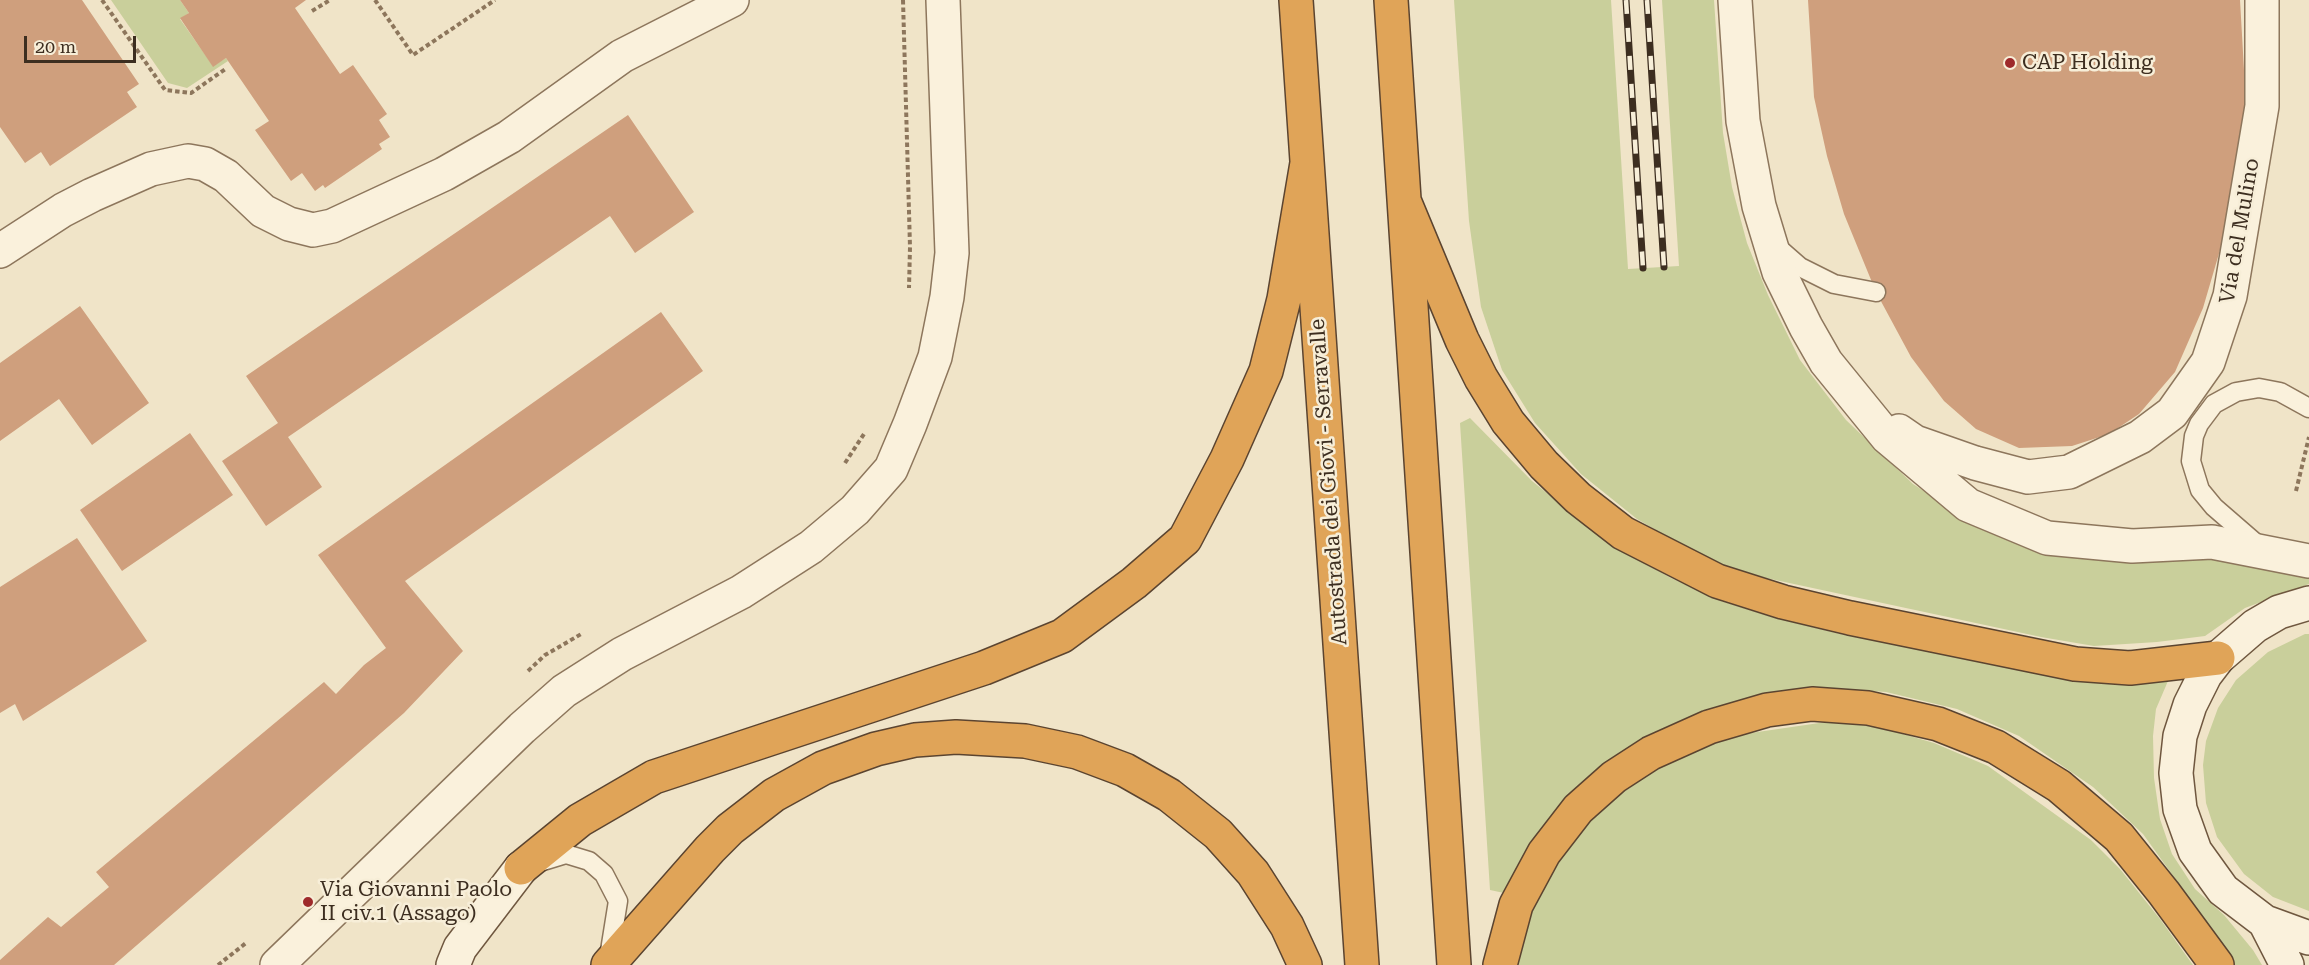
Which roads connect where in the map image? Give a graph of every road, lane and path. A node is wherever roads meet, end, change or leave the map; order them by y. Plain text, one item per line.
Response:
1 (102, 0) edge
2 (330, 0) edge
3 (375, 0) edge
4 (495, 0) edge
5 (732, 0) edge
6 (903, 0) edge
7 (943, 0) edge
8 (1296, 0) edge
9 (1391, 0) edge
10 (1735, 0) edge
11 (2262, 0) edge
12 (312, 11) dead end
13 (227, 69) dead end
14 (1307, 163) junction
15 (1405, 203) junction
16 (1767, 238) junction
17 (0, 251) edge
18 (1876, 292) dead end
19 (909, 296) dead end
20 (1856, 401) junction
21 (2309, 408) edge
22 (868, 426) dead end
23 (2309, 437) edge
24 (843, 465) dead end
25 (2296, 491) dead end
26 (2267, 553) junction
27 (2309, 561) edge
28 (2309, 603) edge
29 (592, 627) dead end
30 (2218, 658) junction
31 (520, 678) dead end
32 (521, 868) junction
33 (2265, 922) junction
34 (2309, 938) edge
35 (248, 941) dead end
36 (218, 965) edge
37 (277, 965) edge
38 (453, 965) edge
39 (608, 965) edge
40 (1305, 965) edge
41 (1362, 965) edge
42 (1454, 965) edge
43 (1500, 965) edge
44 (2217, 965) edge
45 (2287, 965) edge

1 - 13 path
2 - 12 path
3 - 4 path
5 - 17 street
6 - 19 path
7 - 37 street
8 - 14 highway, Autostrada dei Giovi - Serravalle
9 - 15 highway
10 - 16 street
11 - 20 street, Via del Mulino
14 - 32 highway
14 - 41 highway, Autostrada dei Giovi - Serravalle
15 - 30 highway
15 - 42 highway
16 - 18 lane
16 - 20 street
20 - 26 street
21 - 26 lane
22 - 24 path
23 - 25 path
26 - 27 street
28 - 30 street
29 - 31 path
30 - 33 street
32 - 38 street
32 - 39 lane
33 - 34 street
33 - 45 street
35 - 36 path
39 - 40 highway
43 - 44 highway

